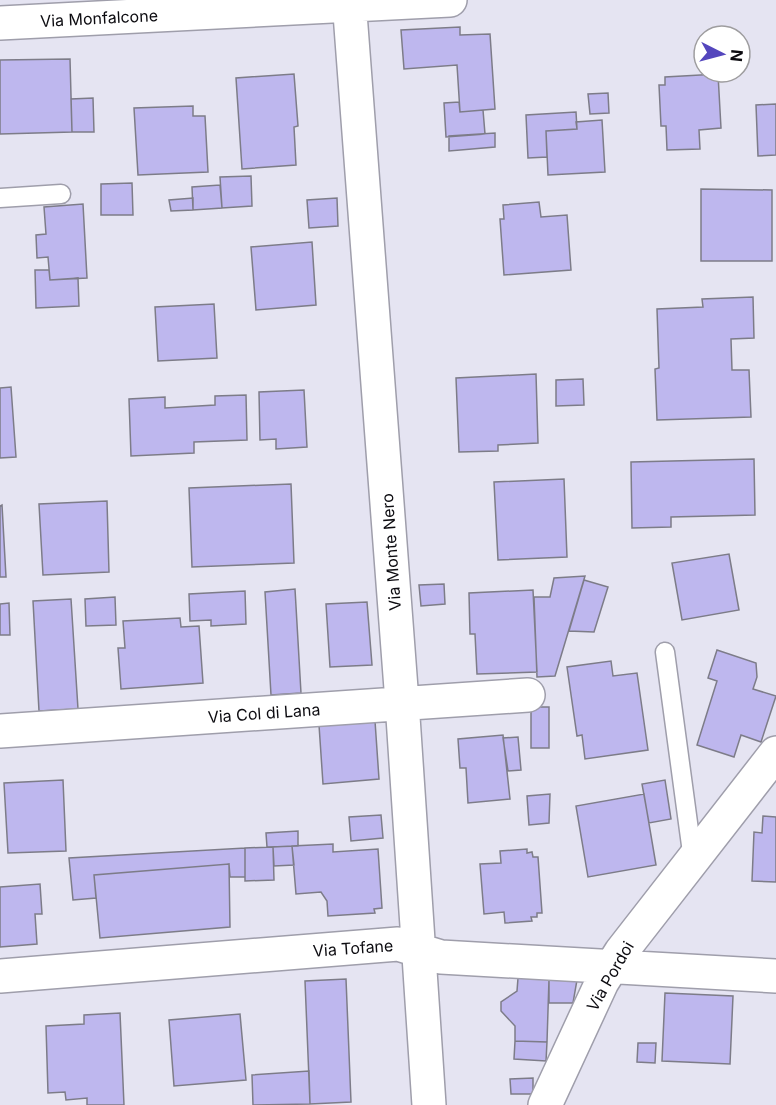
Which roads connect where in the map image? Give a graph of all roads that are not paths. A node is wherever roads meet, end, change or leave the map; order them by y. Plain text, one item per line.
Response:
1 (450, 0) edge
2 (349, 3) edge
3 (0, 23) edge
4 (61, 194) dead end
5 (0, 198) edge
6 (665, 652) dead end
7 (528, 695) dead end
8 (402, 702) junction
9 (0, 731) edge
10 (776, 753) edge
11 (693, 860) junction
12 (418, 951) junction
13 (611, 967) junction
14 (0, 976) edge
15 (776, 976) edge
16 (429, 1105) edge
17 (545, 1105) edge

1 - 2 street, Via Monfalcone
2 - 3 street, Via Monfalcone
2 - 8 street, Via Monte Nero
4 - 5 lane
6 - 11 lane
7 - 8 street, Via Col di Lana
8 - 9 street, Via Col di Lana
8 - 12 street, Via Monte Nero
10 - 11 street, Via Pordoi
11 - 13 street, Via Pordoi
12 - 13 street, Via Tofane
12 - 14 street, Via Tofane
12 - 16 street, Via Monte Nero
13 - 15 street, Via Tofane
13 - 17 street, Via Pordoi

